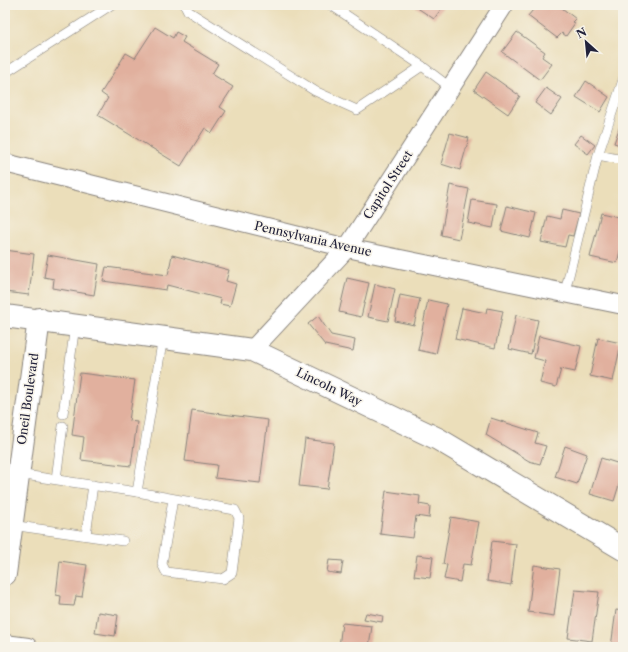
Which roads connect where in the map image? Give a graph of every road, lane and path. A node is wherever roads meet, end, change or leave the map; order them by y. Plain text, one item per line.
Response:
1 (111, 5) edge
2 (185, 5) edge
3 (331, 5) edge
4 (504, 5) edge
5 (422, 66) junction
6 (8, 71) dead end
7 (623, 80) edge
8 (451, 88) junction
9 (598, 155) junction
10 (623, 160) edge
11 (5, 164) edge
12 (347, 248) junction
13 (565, 292) junction
14 (623, 305) edge
15 (5, 316) edge
16 (39, 319) junction
17 (75, 324) junction
18 (163, 337) junction
19 (252, 350) junction
20 (63, 414) dead end
21 (63, 426) dead end
22 (56, 479) junction
23 (13, 484) edge
24 (93, 485) junction
25 (137, 492) junction
26 (173, 499) junction
27 (11, 525) junction
28 (86, 536) junction
29 (123, 541) dead end
30 (623, 549) edge
31 (5, 574) edge
32 (5, 644) edge
33 (28, 647) edge

1 - 6 lane
2 - 5 lane
3 - 5 lane
4 - 8 street, Capitol Street
5 - 8 lane
7 - 9 lane
8 - 12 street, Capitol Street
9 - 10 lane
9 - 13 lane
11 - 12 street, Pennsylvania Avenue
12 - 13 street, Pennsylvania Avenue
12 - 19 street, Capitol Street
13 - 14 street, Pennsylvania Avenue
15 - 16 main road, Lincoln Way
16 - 17 main road, Lincoln Way
16 - 23 main road, Oneil Boulevard
17 - 18 main road, Lincoln Way
17 - 20 lane
18 - 19 main road, Lincoln Way
18 - 25 lane
19 - 30 main road, Lincoln Way
21 - 22 lane
22 - 23 lane
22 - 24 lane
23 - 27 main road, Oneil Boulevard
24 - 25 lane
24 - 28 lane
25 - 26 lane
26 - 26 lane
27 - 28 lane
27 - 31 main road, Oneil Boulevard
28 - 29 lane
32 - 33 street

